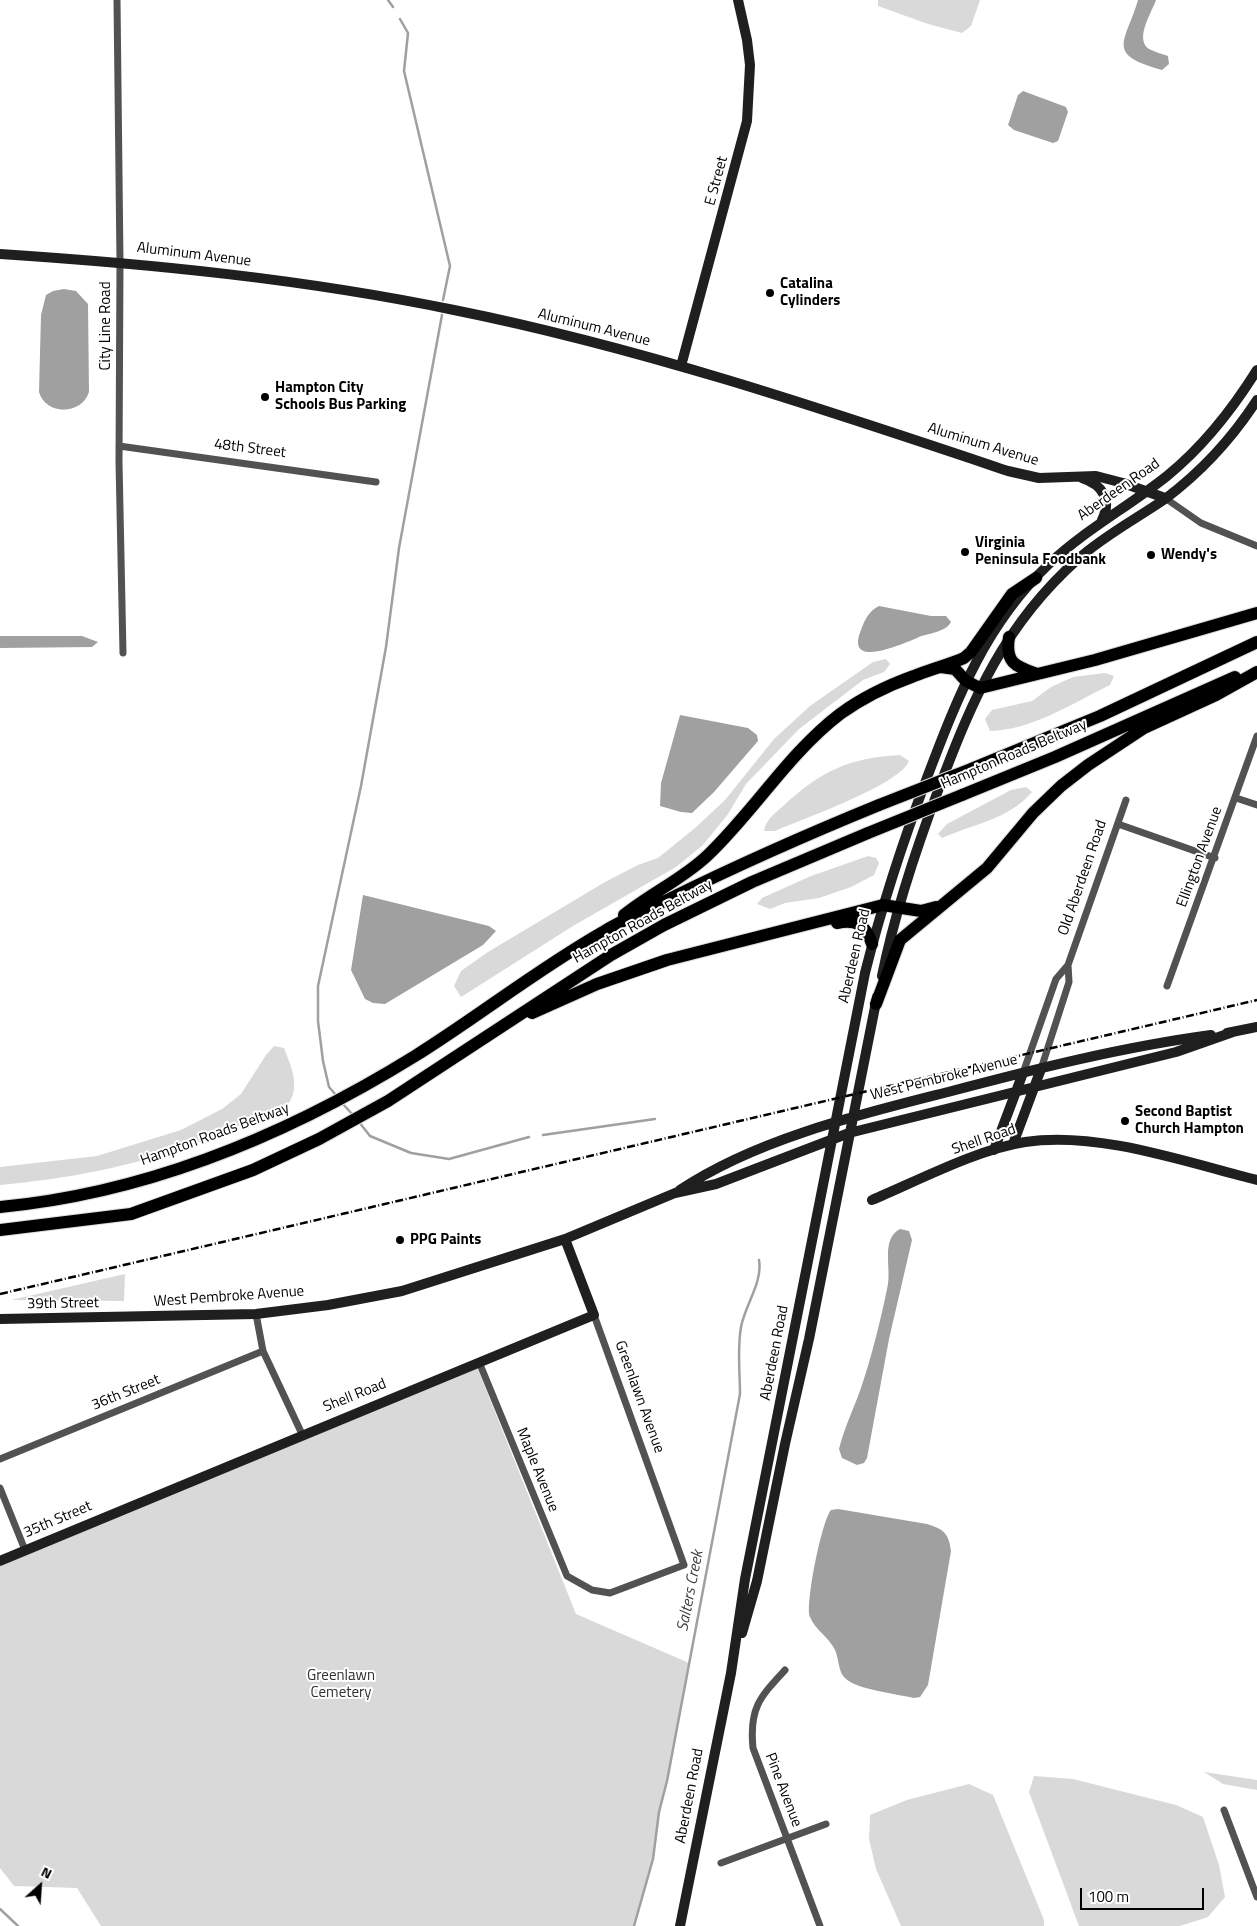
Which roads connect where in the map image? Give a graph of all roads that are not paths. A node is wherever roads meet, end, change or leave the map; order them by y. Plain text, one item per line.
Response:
1 (117, 0) edge
2 (738, 0) edge
3 (0, 254) edge
4 (120, 262) junction
5 (681, 366) junction
6 (1257, 370) edge
7 (1257, 400) edge
8 (119, 446) junction
9 (1077, 476) junction
10 (376, 482) dead end
11 (1146, 491) junction
12 (1165, 498) junction
13 (1102, 521) junction
14 (1257, 546) edge
15 (1036, 578) junction
16 (1257, 613) edge
17 (1009, 637) junction
18 (1257, 642) edge
19 (123, 652) dead end
20 (939, 667) junction
21 (1257, 667) edge
22 (1257, 672) edge
23 (1037, 674) junction
24 (966, 681) junction
25 (980, 688) junction
26 (1257, 736) edge
27 (1236, 798) junction
28 (1126, 800) dead end
29 (1257, 804) edge
30 (1118, 824) junction
31 (1215, 858) junction
32 (942, 904) junction
33 (883, 905) junction
34 (898, 907) junction
35 (604, 931) junction
36 (754, 939) junction
37 (872, 944) junction
38 (1068, 965) junction
39 (1167, 986) dead end
40 (876, 1004) junction
41 (502, 1026) junction
42 (1257, 1027) edge
43 (1233, 1032) junction
44 (1041, 1069) junction
45 (1024, 1073) junction
46 (1034, 1088) junction
47 (1016, 1092) junction
48 (852, 1118) junction
49 (835, 1123) junction
50 (849, 1133) junction
51 (832, 1138) junction
52 (1013, 1144) junction
53 (994, 1150) junction
54 (1257, 1180) edge
55 (675, 1193) junction
56 (872, 1200) dead end
57 (0, 1205) edge
58 (2, 1230) edge
59 (564, 1239) junction
60 (256, 1314) junction
61 (594, 1315) junction
62 (127, 1318) joint
63 (0, 1320) edge
64 (263, 1351) junction
65 (479, 1362) junction
66 (302, 1434) junction
67 (0, 1459) edge
68 (0, 1488) edge
69 (128, 1508) joint
70 (25, 1550) junction
71 (0, 1561) edge
72 (576, 1583) joint
73 (785, 1670) dead end
74 (731, 1673) junction
75 (1224, 1810) dead end
76 (826, 1824) dead end
77 (788, 1839) junction
78 (721, 1863) dead end
79 (1257, 1897) edge
80 (680, 1926) edge
81 (820, 1926) edge

1 - 4 street, City Line Road
2 - 5 main road, E Street
3 - 4 main road, Aluminum Avenue
4 - 5 main road, Aluminum Avenue
4 - 8 street, City Line Road
5 - 9 main road, Aluminum Avenue
6 - 11 main road, Aberdeen Road
7 - 12 main road, Aberdeen Road
8 - 10 street, 48th Street
8 - 19 street, City Line Road
9 - 11 main road, Aluminum Avenue
9 - 13 main road
11 - 12 main road, Aluminum Avenue
11 - 13 main road, Aberdeen Road
12 - 14 street
12 - 17 main road, Aberdeen Road
13 - 15 main road, Aberdeen Road
15 - 20 highway
15 - 24 main road, Aberdeen Road
16 - 23 highway
17 - 23 highway
17 - 25 main road, Aberdeen Road
18 - 35 highway, Hampton Roads Beltway, bridge
20 - 24 highway
20 - 35 highway
21 - 41 highway, Hampton Roads Beltway, bridge
22 - 32 highway
23 - 25 highway
24 - 25 highway
24 - 33 main road, Aberdeen Road
25 - 34 main road, Aberdeen Road
26 - 27 street, Ellington Avenue
27 - 29 street
27 - 31 street, Ellington Avenue
28 - 30 street, Old Aberdeen Road
30 - 31 street
30 - 38 street, Old Aberdeen Road
31 - 39 street, Ellington Avenue
32 - 34 highway
32 - 40 highway
33 - 34 highway
33 - 36 highway
33 - 37 main road, Aberdeen Road
34 - 40 main road, Aberdeen Road
35 - 57 highway, Hampton Roads Beltway
36 - 37 highway
36 - 41 highway
37 - 49 main road, Aberdeen Road
38 - 44 street, Old Aberdeen Road
38 - 45 street, Old Aberdeen Road
40 - 48 main road, Aberdeen Road
41 - 58 highway, Hampton Roads Beltway
42 - 43 main road, West Pembroke Avenue
43 - 44 main road, West Pembroke Avenue
43 - 46 main road, West Pembroke Avenue
44 - 45 main road, West Pembroke Avenue
44 - 46 main road, Old Aberdeen Road
45 - 47 main road, Old Aberdeen Road
45 - 48 main road, West Pembroke Avenue
46 - 47 main road, West Pembroke Avenue
46 - 52 main road, Old Aberdeen Road
47 - 50 main road, West Pembroke Avenue
47 - 53 main road, Old Aberdeen Road
48 - 49 main road, West Pembroke Avenue
48 - 50 main road, Aberdeen Road
49 - 51 main road, Aberdeen Road
49 - 55 main road, West Pembroke Avenue
50 - 51 main road, West Pembroke Avenue
50 - 74 main road, Aberdeen Road
51 - 55 main road, West Pembroke Avenue
51 - 74 main road, Aberdeen Road
52 - 53 main road, Shell Road
52 - 54 main road, Shell Road
53 - 56 main road, Shell Road
55 - 59 main road, West Pembroke Avenue
59 - 60 main road, West Pembroke Avenue
59 - 61 main road, Greenlawn Avenue
60 - 62 main road, West Pembroke Avenue
60 - 64 street
61 - 65 main road, Shell Road
61 - 72 street, Greenlawn Avenue
62 - 63 main road, 39th Street
64 - 66 street
64 - 67 street, 36th Street
65 - 66 main road, Shell Road
65 - 72 street, Maple Avenue
66 - 69 main road, Shell Road
68 - 70 street
69 - 70 main road, 35th Street
70 - 71 main road, 35th Street
73 - 77 street, Pine Avenue
74 - 80 main road, Aberdeen Road
75 - 79 street
76 - 77 street
77 - 78 street
77 - 81 street, Pine Avenue

